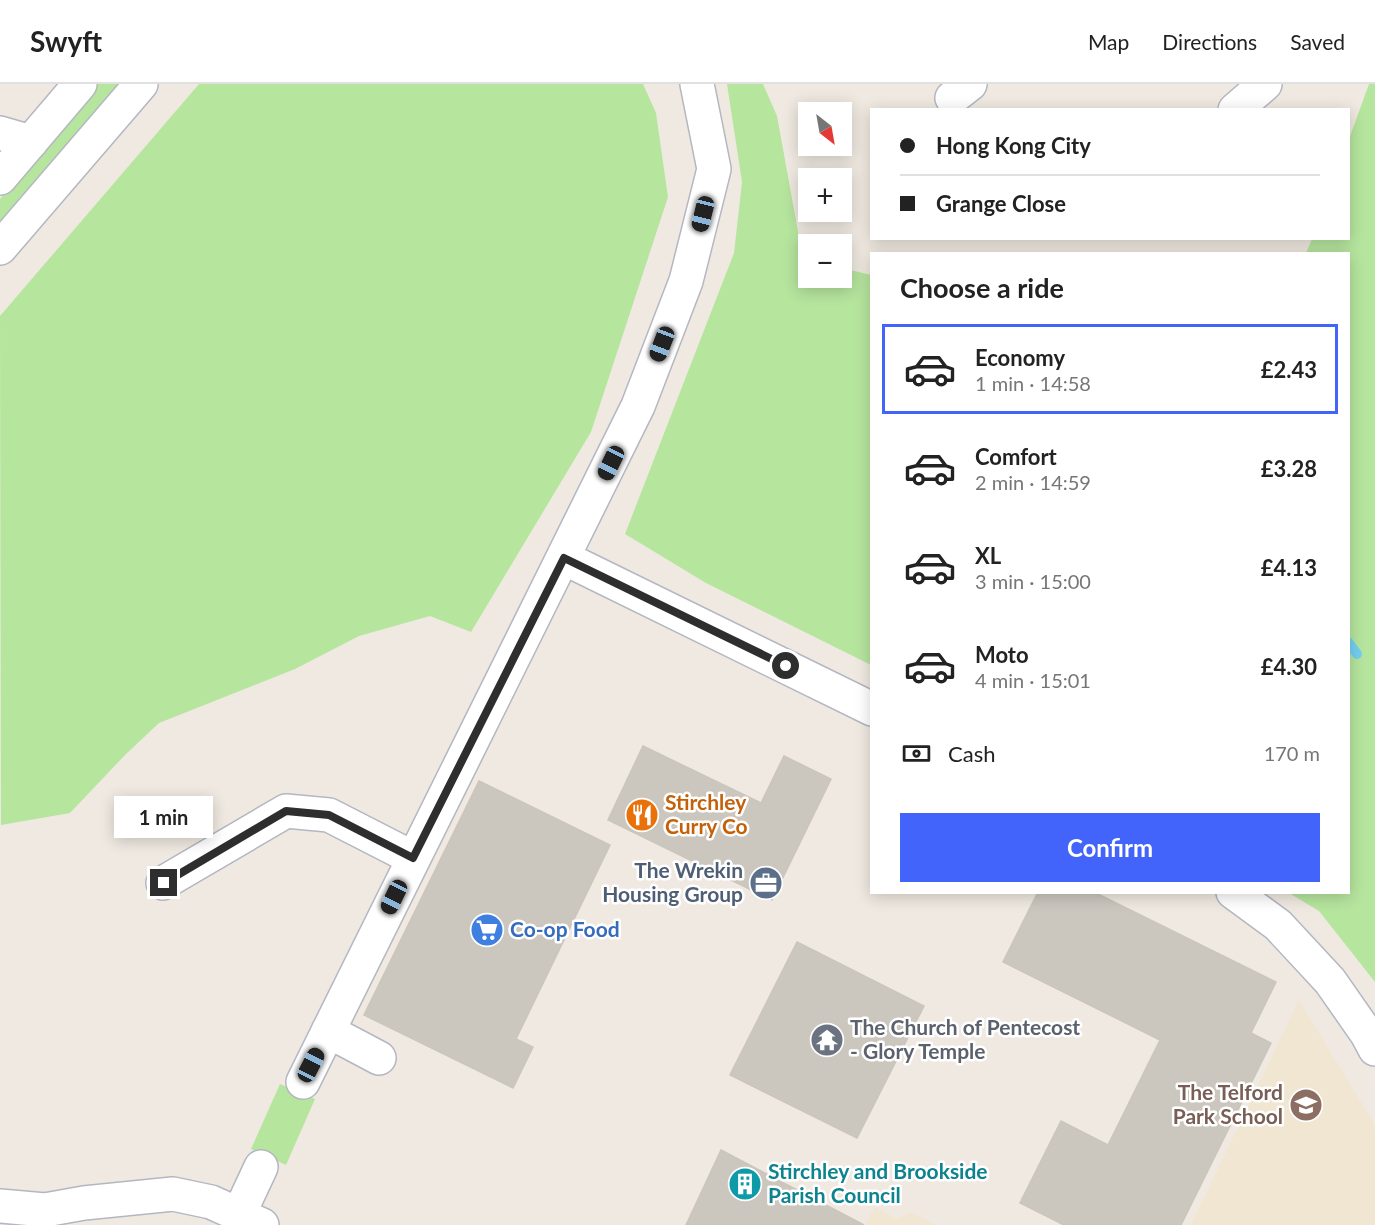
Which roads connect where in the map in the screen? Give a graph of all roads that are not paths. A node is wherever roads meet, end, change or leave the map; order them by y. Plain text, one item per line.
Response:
1 (80, 84) edge
2 (141, 84) edge
3 (697, 84) edge
4 (1265, 84) edge
5 (1237, 108) edge
6 (0, 133) edge
7 (31, 142) junction
8 (0, 178) edge
9 (0, 248) edge
10 (564, 558) junction
11 (870, 708) edge
12 (413, 858) junction
13 (164, 883) dead end
14 (1236, 894) edge
15 (328, 1031) junction
16 (1375, 1049) edge
17 (379, 1058) dead end
18 (303, 1082) dead end
19 (261, 1167) dead end
20 (0, 1206) edge
21 (251, 1220) edge

1 - 7 street
2 - 9 street
3 - 10 street
4 - 5 street
6 - 7 street
7 - 8 street
10 - 11 street
10 - 12 street
12 - 13 street
12 - 15 street
14 - 16 street
15 - 17 street
15 - 18 street
19 - 21 street
20 - 21 street

